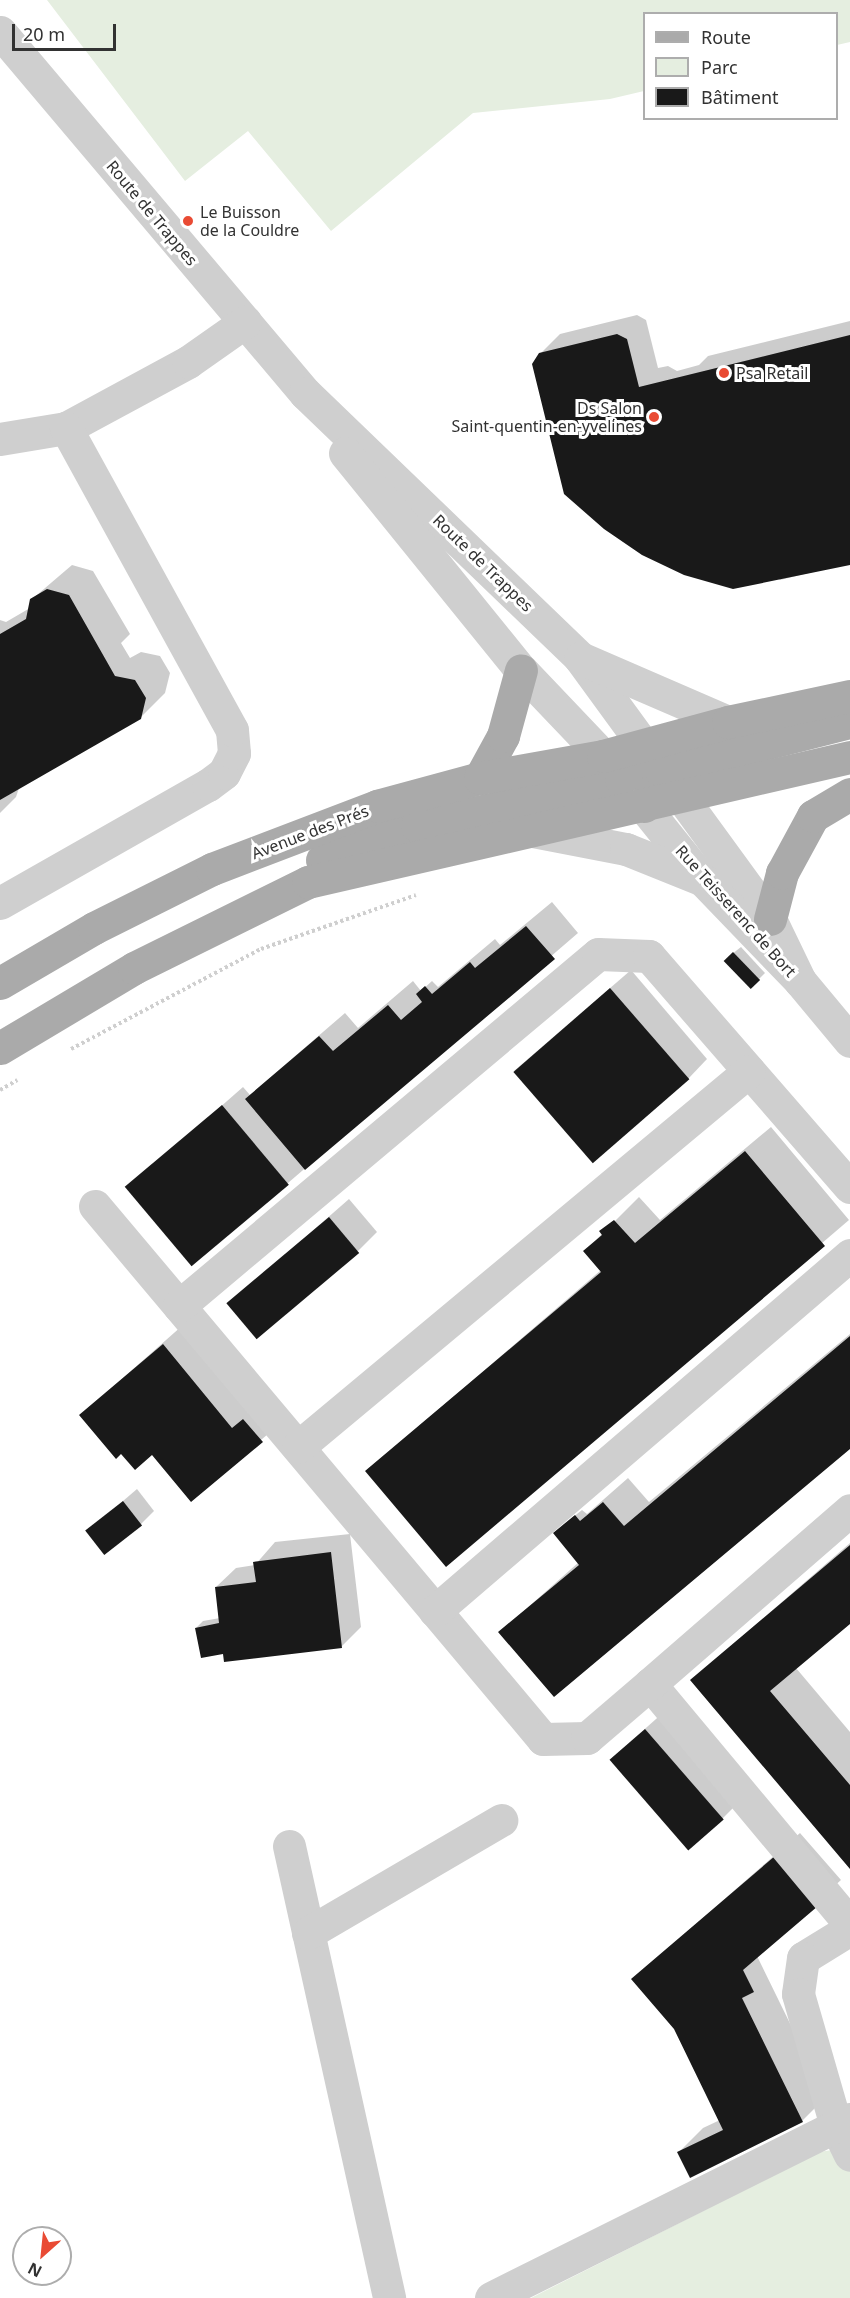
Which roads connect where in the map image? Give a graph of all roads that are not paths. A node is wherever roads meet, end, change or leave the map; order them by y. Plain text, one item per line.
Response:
1 (0, 33) edge
2 (245, 322) junction
3 (306, 393) junction
4 (66, 428) junction
5 (0, 440) edge
6 (580, 658) junction
7 (521, 670) junction
8 (850, 696) edge
9 (728, 722) junction
10 (850, 722) edge
11 (850, 757) edge
12 (652, 759) junction
13 (612, 768) junction
14 (480, 778) junction
15 (850, 794) edge
16 (682, 797) junction
17 (644, 806) junction
18 (533, 831) junction
19 (702, 879) junction
20 (308, 882) junction
21 (0, 903) edge
22 (770, 919) junction
23 (800, 981) junction
24 (0, 983) edge
25 (850, 1041) edge
26 (0, 1048) edge
27 (749, 1071) junction
28 (850, 1187) edge
29 (95, 1206) dead end
30 (850, 1256) edge
31 (179, 1306) junction
32 (298, 1447) junction
33 (850, 1510) edge
34 (435, 1611) junction
35 (650, 1684) junction
36 (501, 1820) dead end
37 (289, 1846) dead end
38 (850, 1924) edge
39 (850, 1929) edge
40 (308, 1933) junction
41 (843, 2122) edge
42 (850, 2155) edge
43 (389, 2298) edge
44 (491, 2298) edge

1 - 2 street, Route de Trappes
2 - 3 street, Route de Trappes
2 - 4 street
3 - 6 street, Route de Trappes
3 - 7 street, Route de Trappes
4 - 5 street
4 - 21 street
6 - 9 street
6 - 12 street, Route de Trappes
7 - 13 street, Route de Trappes
7 - 14 main road
8 - 9 main road
9 - 12 main road
10 - 12 main road
11 - 16 main road
12 - 13 main road, Avenue des Prés
12 - 16 street, Rue Teisserenc de Bort
12 - 17 main road
13 - 14 main road, Avenue des Prés
13 - 17 street, Rue Teisserenc de Bort
13 - 20 main road
14 - 24 main road, Avenue des Prés
15 - 22 main road
16 - 17 main road
16 - 22 street, Rue Teisserenc de Bort
17 - 18 main road
17 - 19 street, Rue Teisserenc de Bort
18 - 19 street
18 - 20 main road
19 - 23 street, Rue Teisserenc de Bort
20 - 26 main road
22 - 23 street, Rue Teisserenc de Bort
23 - 25 street, Rue Teisserenc de Bort
27 - 28 street
27 - 31 street
27 - 32 street
29 - 31 street
30 - 34 street
31 - 32 street
32 - 34 street
33 - 35 street
34 - 35 street
35 - 38 street
36 - 40 street
37 - 40 street
39 - 41 street
40 - 43 street
41 - 42 street
41 - 44 street

